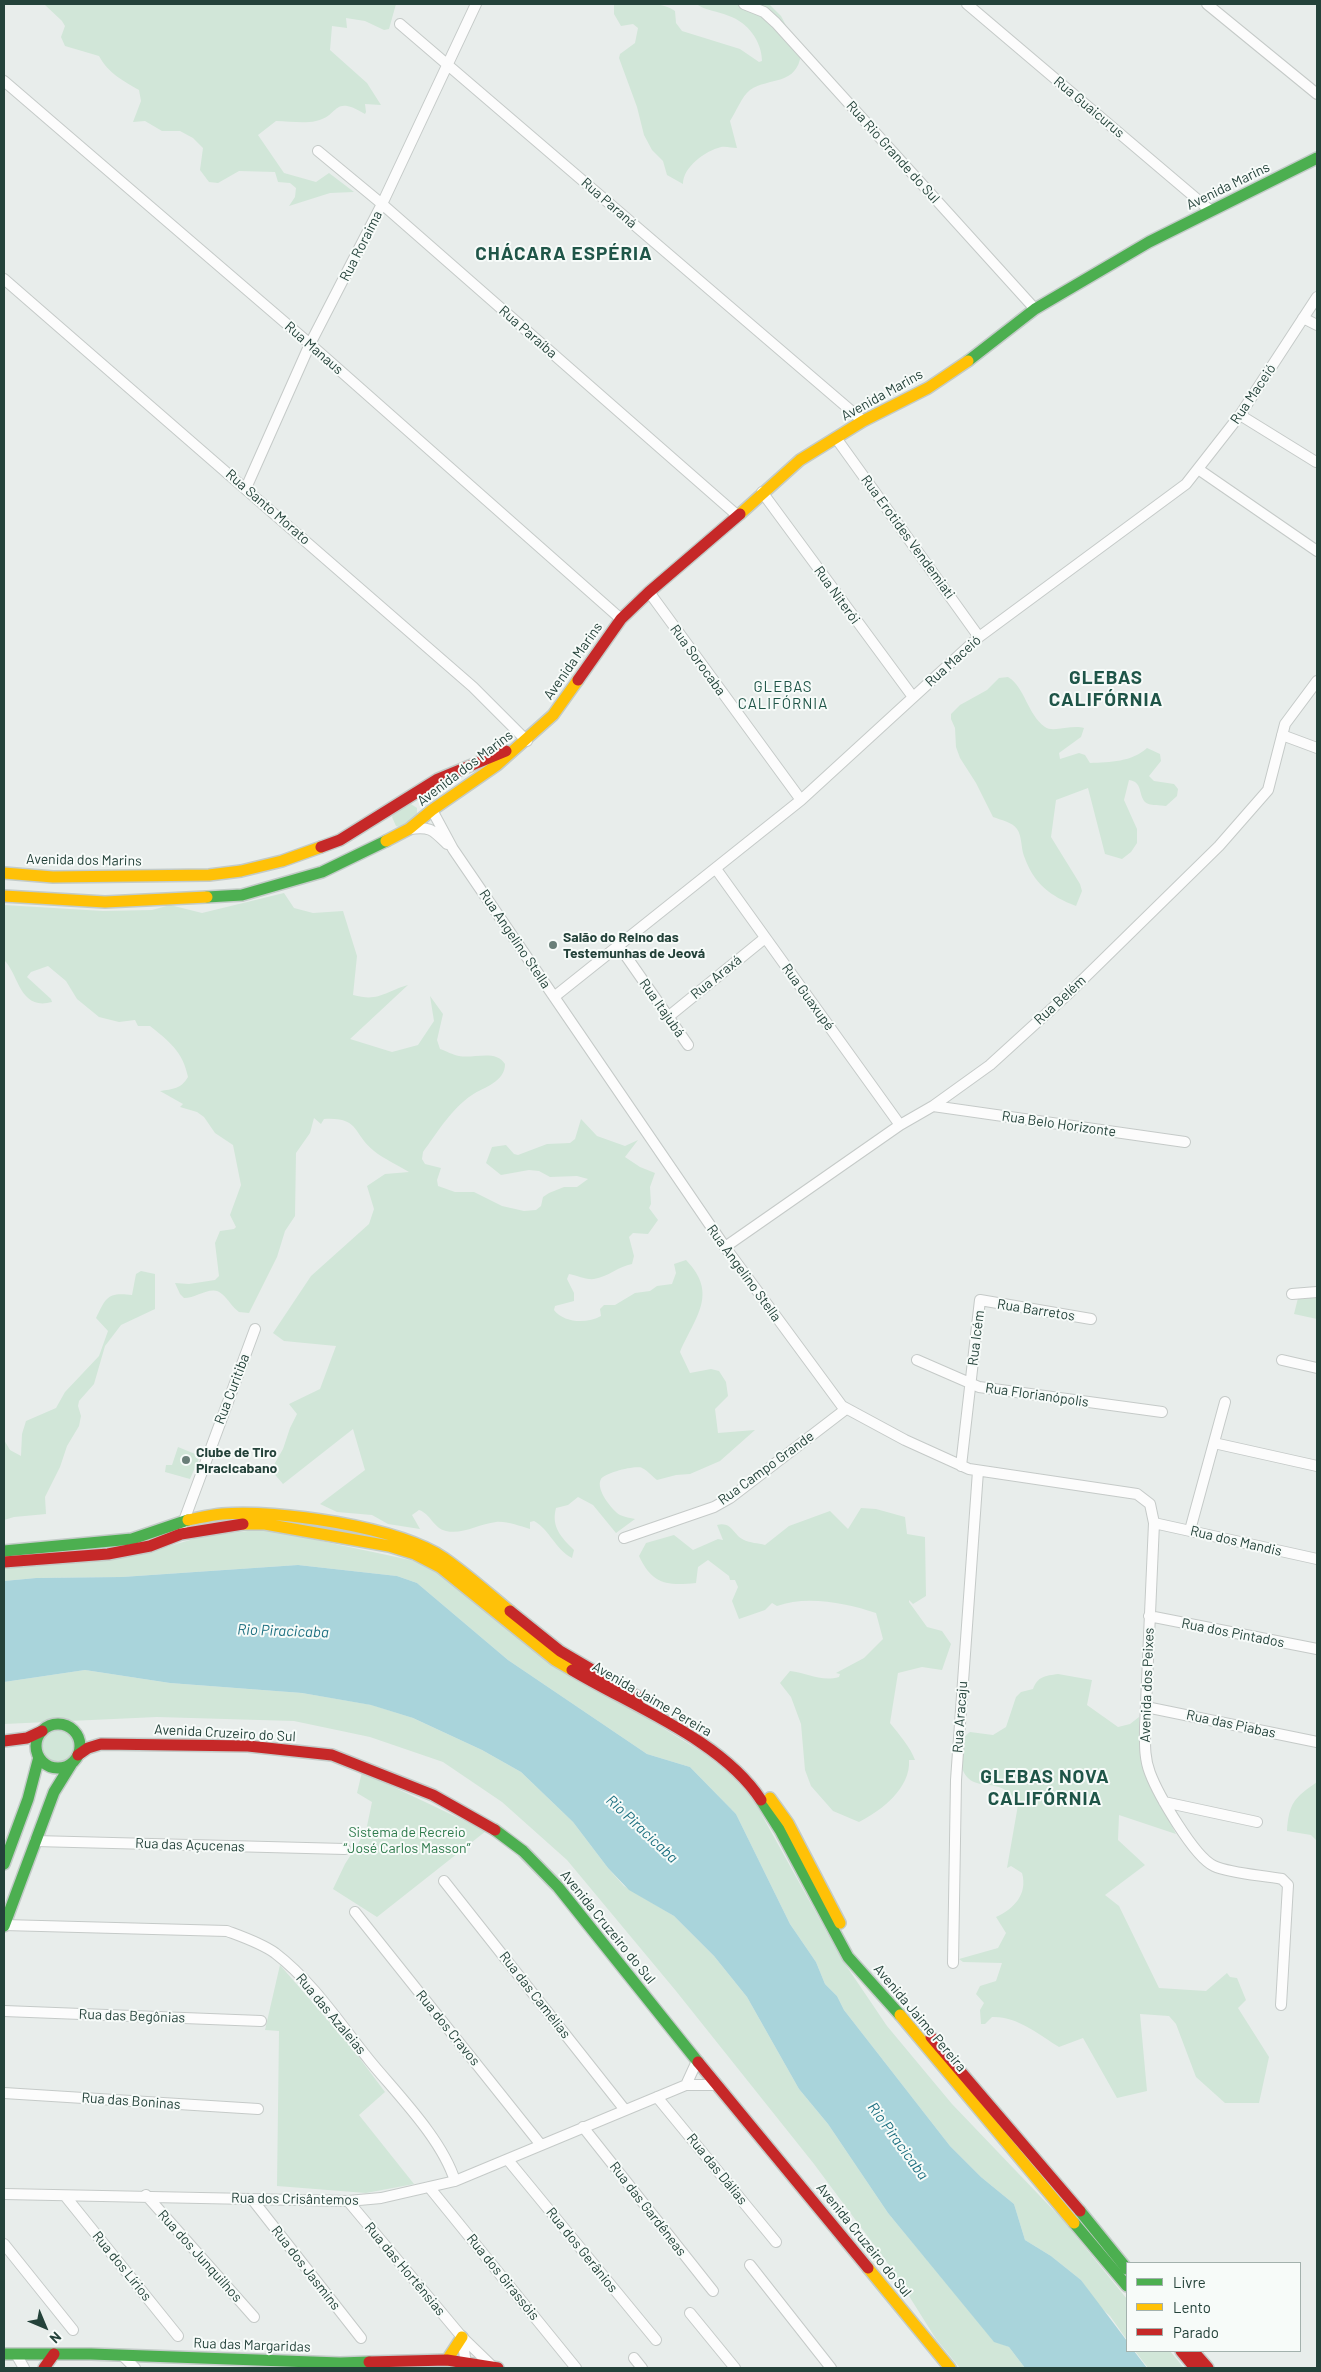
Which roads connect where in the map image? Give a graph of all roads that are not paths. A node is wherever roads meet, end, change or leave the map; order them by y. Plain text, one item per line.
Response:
1 (476, 4) edge
2 (744, 4) edge
3 (967, 4) edge
4 (1207, 4) edge
5 (400, 24) dead end
6 (447, 64) junction
7 (4, 81) edge
8 (1317, 94) edge
9 (318, 151) dead end
10 (1317, 158) edge
11 (382, 204) junction
12 (1211, 211) junction
13 (4, 279) edge
14 (1317, 297) edge
15 (1035, 309) junction
16 (1303, 318) junction
17 (1317, 325) edge
18 (310, 344) junction
19 (1240, 415) junction
20 (862, 421) junction
21 (836, 438) junction
22 (1316, 462) edge
23 (1198, 469) junction
24 (246, 488) junction
25 (762, 492) junction
26 (738, 516) junction
27 (1317, 551) edge
28 (649, 592) junction
29 (621, 619) junction
30 (980, 636) junction
31 (1317, 681) edge
32 (912, 697) junction
33 (1282, 735) junction
34 (527, 740) junction
35 (1317, 748) edge
36 (412, 795) junction
37 (800, 800) junction
38 (432, 810) junction
39 (384, 824) junction
40 (409, 829) junction
41 (453, 849) junction
42 (716, 869) junction
43 (4, 873) edge
44 (4, 896) edge
45 (765, 938) junction
46 (619, 946) junction
47 (554, 997) junction
48 (668, 1017) junction
49 (688, 1045) dead end
50 (933, 1106) junction
51 (900, 1125) junction
52 (1185, 1142) dead end
53 (725, 1247) junction
54 (1317, 1292) edge
55 (1292, 1294) dead end
56 (980, 1300) joint
57 (1091, 1319) dead end
58 (255, 1329) dead end
59 (917, 1360) dead end
60 (1282, 1360) dead end
61 (1317, 1368) edge
62 (971, 1383) junction
63 (1225, 1402) dead end
64 (846, 1409) junction
65 (1162, 1412) dead end
66 (1214, 1442) junction
67 (961, 1466) junction
68 (1317, 1466) edge
69 (978, 1471) junction
70 (183, 1521) junction
71 (1154, 1523) junction
72 (1190, 1530) junction
73 (181, 1534) junction
74 (624, 1538) dead end
75 (4, 1551) edge
76 (1317, 1559) edge
77 (4, 1562) edge
78 (1150, 1616) junction
79 (1317, 1650) edge
80 (1146, 1706) junction
81 (42, 1731) junction
82 (76, 1733) junction
83 (8, 1741) edge
84 (1317, 1742) edge
85 (101, 1744) junction
86 (39, 1756) junction
87 (75, 1759) junction
88 (34, 1780) junction
89 (54, 1792) junction
90 (1164, 1802) junction
91 (1257, 1822) dead end
92 (35, 1841) junction
93 (345, 1849) dead end
94 (4, 1864) edge
95 (444, 1881) dead end
96 (355, 1912) dead end
97 (4, 1925) edge
98 (953, 1963) dead end
99 (1281, 2005) dead end
100 (4, 2010) edge
101 (261, 2021) dead end
102 (697, 2061) junction
103 (686, 2085) junction
104 (716, 2085) junction
105 (4, 2093) edge
106 (657, 2097) junction
107 (258, 2109) dead end
108 (625, 2110) junction
109 (583, 2127) junction
110 (541, 2145) junction
111 (508, 2160) junction
112 (455, 2181) junction
113 (429, 2187) junction
114 (4, 2194) edge
115 (146, 2195) junction
116 (66, 2197) junction
117 (252, 2199) junction
118 (348, 2201) junction
119 (776, 2242) dead end
120 (4, 2244) edge
121 (750, 2265) dead end
122 (1126, 2268) edge
123 (1126, 2285) edge
124 (713, 2291) dead end
125 (690, 2312) dead end
126 (254, 2317) dead end
127 (72, 2330) dead end
128 (178, 2336) dead end
129 (462, 2337) junction
130 (361, 2338) dead end
131 (656, 2340) dead end
132 (1182, 2352) edge
133 (1194, 2352) edge
134 (10, 2354) edge
135 (54, 2354) junction
136 (123, 2356) junction
137 (634, 2358) dead end
138 (446, 2360) junction
139 (466, 2364) junction
140 (495, 2367) edge
141 (24, 2368) edge
142 (44, 2368) edge
143 (135, 2368) edge
144 (576, 2368) edge
145 (642, 2368) edge
146 (735, 2368) edge
147 (831, 2368) edge
148 (950, 2368) edge
149 (1195, 2368) edge
150 (1208, 2368) edge

1 - 6 street, Rua Roraima
2 - 15 street, Rua Rio Grande do Sul
3 - 12 street, Rua Guaicurus
4 - 8 street
5 - 6 street, Rua Paraná
6 - 11 street, Rua Roraima
6 - 20 street, Rua Paraná
7 - 18 street, Rua Manaus
9 - 11 street, Rua Paraíba
10 - 12 street, Avenida Marins
11 - 18 street, Rua Roraima
11 - 26 street, Rua Paraíba
12 - 15 street, Avenida Marins
13 - 24 street, Rua Santo Morato
14 - 16 street, Rua Maceió
15 - 20 street, Avenida Marins
16 - 17 street
16 - 19 street, Rua Maceió
18 - 24 street, Rua Roraima
18 - 29 street, Rua Manaus
19 - 22 street
19 - 23 street, Rua Maceió
20 - 21 street, Avenida Marins
21 - 25 street, Avenida Marins
21 - 30 street, Rua Erotides Vendemiati
23 - 27 street
23 - 30 street, Rua Maceió
24 - 34 street, Rua Santo Morato
25 - 26 street, Avenida Marins
25 - 32 street, Rua Niterói
26 - 28 street, Avenida Marins
28 - 29 street, Avenida Marins
28 - 37 street, Rua Sorocaba
29 - 34 street, Avenida Marins
30 - 32 street, Rua Maceió
31 - 33 street, Rua Belém
32 - 37 street, Rua Maceió
33 - 35 street
33 - 50 street, Rua Belém
34 - 36 street, Avenida dos Marins
34 - 38 street, Avenida dos Marins
36 - 38 street
36 - 39 street, Avenida dos Marins
37 - 42 street, Rua Maceió
38 - 40 street, Avenida dos Marins
38 - 41 street
39 - 40 street
39 - 43 street, Avenida dos Marins
40 - 41 street
40 - 44 street, Avenida dos Marins
41 - 47 street, Rua Angelino Stella
42 - 45 street, Rua Guaxupé
42 - 46 street, Rua Maceió
45 - 48 street, Rua Araxá
45 - 51 street, Rua Guaxupé
46 - 47 street, Rua Maceió
46 - 48 street, Rua Itajubá
47 - 53 street, Rua Angelino Stella
48 - 49 street, Rua Itajubá
50 - 51 street, Rua Belém
50 - 52 street, Rua Belo Horizonte
51 - 53 street, Rua Belém
53 - 64 street, Rua Angelino Stella
54 - 55 street
56 - 57 street, Rua Barretos
56 - 62 street, Rua Icém
58 - 70 street, Rua Curitiba
59 - 62 street, Rua Florianópolis
60 - 61 street
62 - 65 street, Rua Florianópolis
62 - 67 street, Rua Icém
63 - 66 street
64 - 67 street, Rua Angelino Stella
64 - 74 street, Rua Campo Grande
66 - 68 street
66 - 72 street
67 - 69 street, Rua Angelino Stella
69 - 71 street, Rua Angelino Stella
69 - 98 street, Rua Aracaju
70 - 73 street, Rua Curitiba
70 - 75 street, Avenida Jaime Pereira
70 - 122 street, Avenida Jaime Pereira
71 - 72 street, Rua dos Mandis
71 - 78 street, Avenida dos Peixes
72 - 76 street, Rua dos Mandis
73 - 77 street, Avenida Jaime Pereira
73 - 123 street, Avenida Jaime Pereira
78 - 79 street, Rua dos Pintados
78 - 80 street, Avenida dos Peixes
80 - 84 street, Rua das Piabas
80 - 90 street, Avenida dos Peixes
81 - 82 street
81 - 83 street
81 - 86 street
82 - 85 street, Avenida Cruzeiro do Sul
82 - 87 street
83 - 86 street
85 - 87 street, Avenida Cruzeiro do Sul
85 - 102 street, Avenida Cruzeiro do Sul
86 - 87 street
86 - 88 street
87 - 89 street
88 - 89 street
88 - 94 street
89 - 92 street
90 - 91 street
90 - 99 street, Avenida dos Peixes
92 - 93 street, Rua das Açucenas
92 - 97 street
95 - 108 street, Rua das Camélias
96 - 110 street, Rua dos Cravos
97 - 112 street, Rua das Azaleias
100 - 101 street, Rua das Begônias
102 - 103 street
102 - 104 street, Avenida Cruzeiro do Sul
103 - 104 street, Rua dos Crisântemos
103 - 106 street, Rua dos Crisântemos
104 - 148 street, Avenida Cruzeiro do Sul
105 - 107 street, Rua das Boninas
106 - 108 street, Rua dos Crisântemos
106 - 119 street, Rua das Dálias
108 - 109 street, Rua dos Crisântemos
109 - 110 street, Rua dos Crisântemos
109 - 124 street, Rua das Gardêneas
110 - 111 street, Rua dos Crisântemos
111 - 112 street, Rua dos Crisântemos
111 - 131 street, Rua dos Gerânios
112 - 113 street, Rua dos Crisântemos
113 - 118 street, Rua dos Crisântemos
113 - 144 street, Rua dos Girassóis
114 - 116 street, Rua dos Crisântemos
115 - 116 street, Rua dos Crisântemos
115 - 117 street, Rua dos Crisântemos
115 - 126 street, Rua dos Junquilhos
116 - 128 street, Rua dos Lírios
117 - 118 street, Rua dos Crisântemos
117 - 130 street, Rua dos Jasmins
118 - 129 street, Rua das Hortênsias
120 - 127 street
121 - 147 street
125 - 146 street
129 - 138 street
129 - 139 street
129 - 140 street, Rua das Hortênsias
132 - 149 street
133 - 150 street
134 - 135 street, Rua das Margaridas
134 - 141 street
135 - 136 street, Rua das Margaridas
135 - 142 street
136 - 138 street, Rua das Margaridas
136 - 143 street
137 - 145 street
138 - 139 street, Rua das Margaridas
139 - 140 street, Rua das Margaridas

